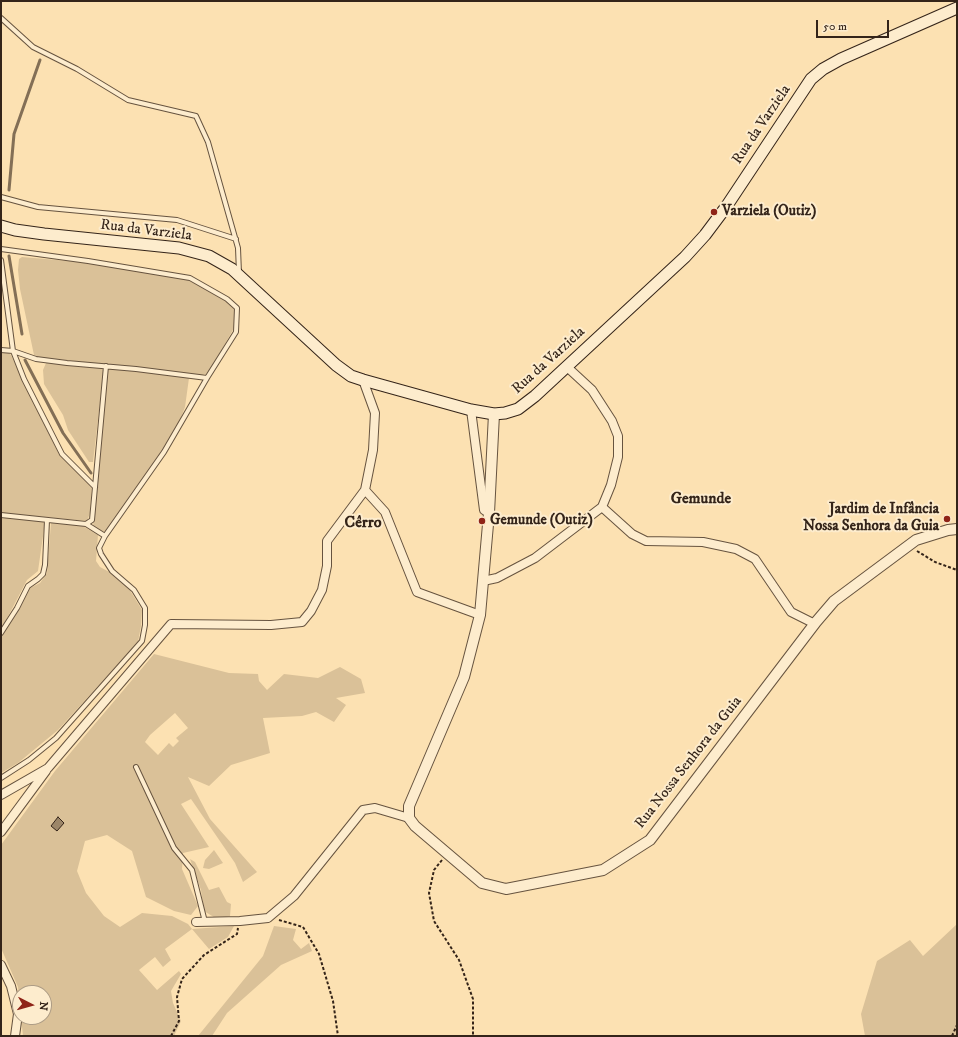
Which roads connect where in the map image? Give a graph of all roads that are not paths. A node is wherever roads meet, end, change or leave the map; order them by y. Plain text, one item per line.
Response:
1 (957, 8) edge
2 (1, 18) edge
3 (1, 197) edge
4 (1, 226) edge
5 (236, 239) junction
6 (1, 249) edge
7 (1, 260) edge
8 (239, 275) junction
9 (1, 350) edge
10 (13, 351) junction
11 (106, 366) junction
12 (566, 366) junction
13 (207, 378) junction
14 (363, 380) junction
15 (472, 410) junction
16 (494, 414) junction
17 (95, 487) junction
18 (365, 490) junction
19 (602, 506) junction
20 (489, 513) junction
21 (1, 515) edge
22 (47, 520) junction
23 (86, 524) junction
24 (957, 530) edge
25 (105, 536) junction
26 (483, 581) junction
27 (480, 615) junction
28 (814, 624) junction
29 (1, 633) edge
30 (136, 767) dead end
31 (48, 768) junction
32 (1, 778) edge
33 (1, 795) edge
34 (409, 818) junction
35 (1, 832) edge
36 (196, 922) dead end
37 (205, 922) junction
38 (1, 965) edge
39 (15, 1036) edge

1 - 12 main road, Rua da Varziela
2 - 5 lane
3 - 5 lane
4 - 8 main road, Rua da Varziela
5 - 8 lane
6 - 13 lane
7 - 10 lane
8 - 14 main road, Rua da Varziela
9 - 10 lane
10 - 11 lane
10 - 17 lane
11 - 13 lane
11 - 17 lane
12 - 16 main road, Rua da Varziela
12 - 19 street
13 - 25 lane
14 - 15 main road, Rua da Varziela
14 - 18 street
15 - 16 main road, Rua da Varziela
15 - 20 street
16 - 20 street
17 - 23 lane
18 - 27 street
18 - 31 street
19 - 26 street
19 - 28 street
20 - 26 street
21 - 22 lane
22 - 23 lane
22 - 29 lane
23 - 25 lane
24 - 28 street, Rua Nossa Senhora da Guia
25 - 32 lane
26 - 27 street
27 - 34 street
28 - 34 street, Rua Nossa Senhora da Guia
30 - 37 lane
31 - 33 street
31 - 35 street
34 - 37 street
36 - 37 street
38 - 39 street

